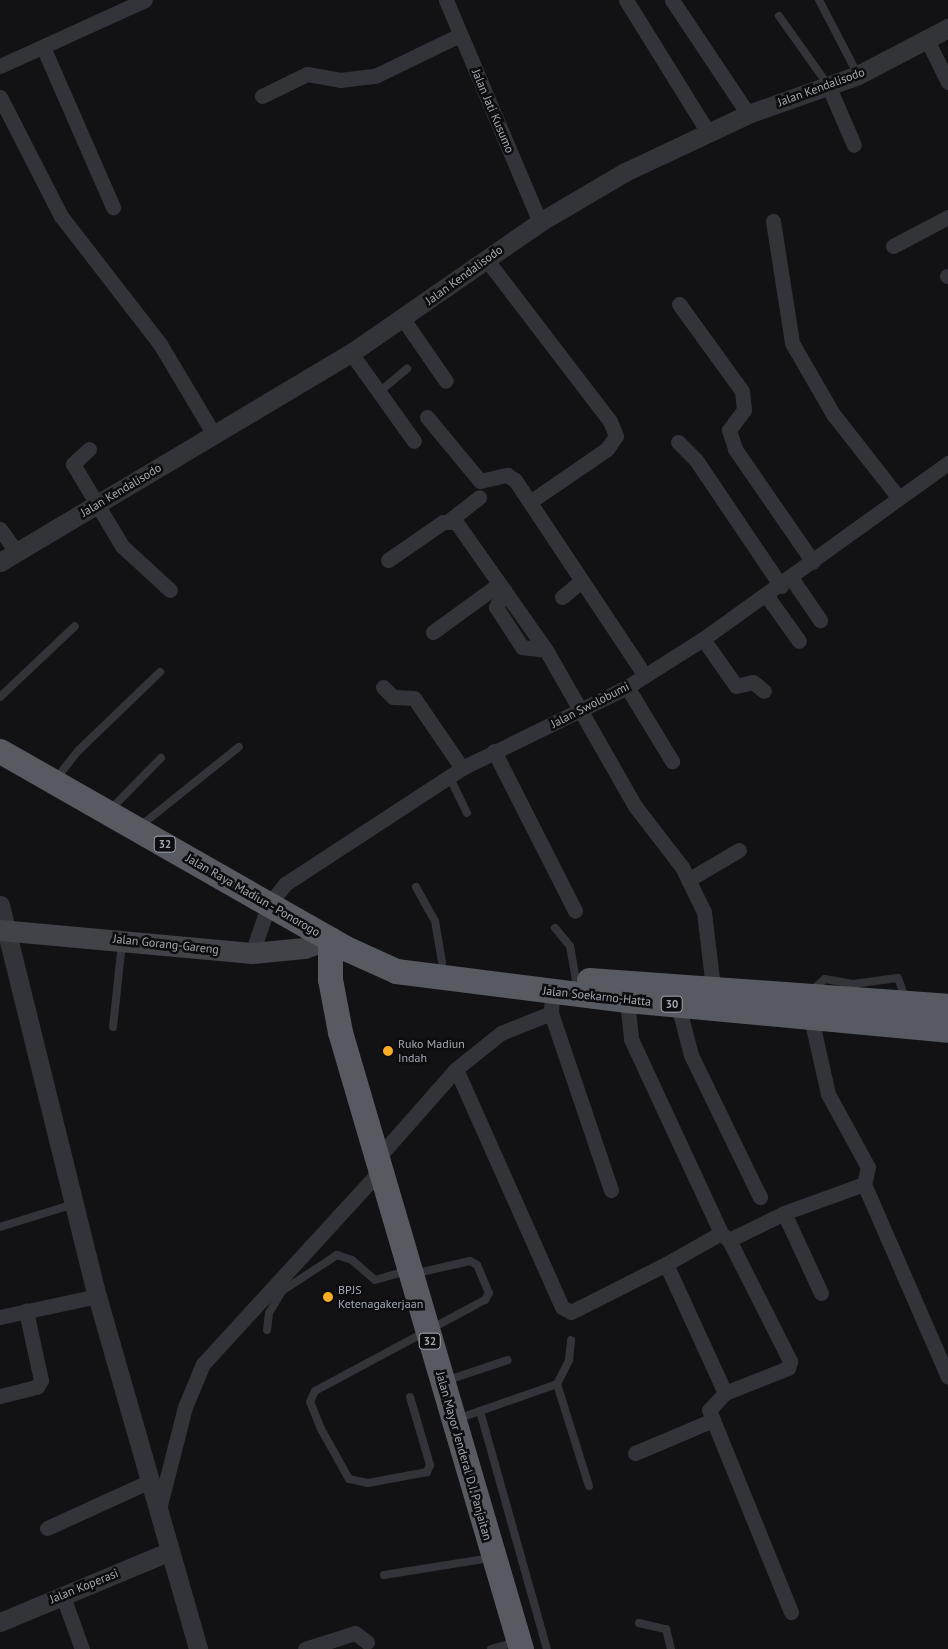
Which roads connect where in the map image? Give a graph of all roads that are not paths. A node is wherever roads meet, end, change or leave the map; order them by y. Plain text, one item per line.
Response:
1 (145, 0) edge
2 (446, 0) edge
3 (626, 0) edge
4 (672, 0) edge
5 (819, 0) edge
6 (128, 4) edge
7 (779, 16) dead end
8 (948, 28) edge
9 (460, 35) junction
10 (927, 40) junction
11 (43, 47) junction
12 (0, 66) edge
13 (858, 75) junction
14 (948, 82) edge
15 (828, 85) junction
16 (262, 96) dead end
17 (0, 97) edge
18 (748, 114) junction
19 (708, 132) junction
20 (854, 145) dead end
21 (113, 207) dead end
22 (948, 217) edge
23 (773, 221) dead end
24 (540, 222) junction
25 (893, 246) dead end
26 (486, 259) junction
27 (679, 304) dead end
28 (403, 319) junction
29 (351, 353) junction
30 (406, 369) dead end
31 (446, 380) dead end
32 (378, 393) junction
33 (427, 417) dead end
34 (213, 433) junction
35 (414, 441) dead end
36 (678, 442) dead end
37 (89, 448) dead end
38 (948, 463) edge
39 (898, 497) junction
40 (479, 498) dead end
41 (530, 502) junction
42 (97, 505) junction
43 (450, 520) junction
44 (0, 529) edge
45 (15, 550) junction
46 (388, 560) dead end
47 (0, 562) edge
48 (813, 562) junction
49 (580, 581) junction
50 (786, 583) junction
51 (501, 587) junction
52 (170, 590) dead end
53 (562, 596) dead end
54 (767, 596) junction
55 (820, 620) dead end
56 (74, 626) dead end
57 (433, 632) dead end
58 (703, 639) junction
59 (799, 641) dead end
60 (160, 672) dead end
61 (645, 676) junction
62 (383, 686) dead end
63 (627, 687) junction
64 (764, 691) dead end
65 (0, 697) edge
66 (583, 710) junction
67 (239, 747) dead end
68 (0, 751) edge
69 (494, 751) junction
70 (160, 758) dead end
71 (672, 761) dead end
72 (462, 768) junction
73 (449, 776) junction
74 (55, 781) junction
75 (109, 812) junction
76 (467, 813) dead end
77 (137, 828) junction
78 (739, 850) dead end
79 (688, 880) junction
80 (416, 887) dead end
81 (269, 904) junction
82 (0, 905) edge
83 (575, 911) dead end
84 (555, 928) dead end
85 (3, 930) edge
86 (123, 939) junction
87 (330, 939) junction
88 (252, 954) junction
89 (442, 962) junction
90 (391, 963) junction
91 (576, 979) junction
92 (713, 987) junction
93 (627, 1000) junction
94 (552, 1002) junction
95 (678, 1005) junction
96 (948, 1006) edge
97 (808, 1007) junction
98 (906, 1015) junction
99 (113, 1027) dead end
100 (948, 1030) edge
101 (456, 1069) junction
102 (377, 1167) junction
103 (864, 1184) junction
104 (611, 1190) dead end
105 (760, 1197) dead end
106 (77, 1203) junction
107 (784, 1213) junction
108 (0, 1228) edge
109 (725, 1237) junction
110 (666, 1264) junction
111 (410, 1272) junction
112 (821, 1293) dead end
113 (97, 1296) junction
114 (26, 1311) junction
115 (0, 1317) edge
116 (426, 1329) junction
117 (267, 1330) dead end
118 (571, 1340) dead end
119 (508, 1360) dead end
120 (948, 1377) edge
121 (443, 1382) junction
122 (557, 1384) junction
123 (725, 1393) junction
124 (0, 1396) edge
125 (410, 1397) dead end
126 (480, 1411) junction
127 (455, 1419) junction
128 (712, 1420) junction
129 (636, 1453) dead end
130 (148, 1482) junction
131 (588, 1486) dead end
132 (158, 1514) junction
133 (496, 1521) junction
134 (47, 1528) dead end
135 (168, 1552) junction
136 (495, 1558) junction
137 (384, 1575) dead end
138 (62, 1594) junction
139 (792, 1612) dead end
140 (0, 1622) edge
141 (639, 1623) dead end
142 (524, 1637) edge
143 (367, 1642) dead end
144 (82, 1649) edge
145 (198, 1649) edge
146 (306, 1649) edge
147 (491, 1649) edge
148 (547, 1649) edge
149 (672, 1649) edge

1 - 6 street
2 - 9 street, Jalan Jati Kusumo
3 - 19 street
4 - 18 street
5 - 13 lane
6 - 11 street
7 - 15 lane
8 - 10 street, Jalan Kendalisodo
9 - 16 street
9 - 24 street, Jalan Jati Kusumo
10 - 13 street, Jalan Kendalisodo
10 - 14 street
11 - 12 street
11 - 21 street
13 - 15 street, Jalan Kendalisodo
15 - 18 street, Jalan Kendalisodo
15 - 20 street
17 - 34 street
18 - 19 street, Jalan Kendalisodo
19 - 24 street, Jalan Kendalisodo
22 - 25 street
23 - 39 street
24 - 26 street, Jalan Kendalisodo
26 - 28 street, Jalan Kendalisodo
26 - 41 street
27 - 48 street
28 - 29 street, Jalan Kendalisodo
28 - 31 street
29 - 32 street
29 - 34 street, Jalan Kendalisodo
30 - 32 lane
32 - 35 street
33 - 41 street
34 - 42 street, Jalan Kendalisodo
36 - 50 street
37 - 42 street
38 - 39 street, Jalan Swolobumi
39 - 48 street, Jalan Swolobumi
40 - 43 street
41 - 49 street
42 - 45 street, Jalan Kendalisodo
42 - 52 street
43 - 46 street
43 - 51 street
44 - 45 street
45 - 47 street, Jalan Kendalisodo
48 - 50 street, Jalan Swolobumi
49 - 53 street
49 - 61 street
50 - 54 street, Jalan Swolobumi
50 - 55 street
51 - 57 street
51 - 66 street
54 - 58 street, Jalan Swolobumi
54 - 59 street
56 - 65 lane
58 - 61 street, Jalan Swolobumi
58 - 64 street
60 - 74 lane
61 - 63 street, Jalan Swolobumi
62 - 72 street
63 - 66 street, Jalan Swolobumi
63 - 71 street
66 - 69 street, Jalan Swolobumi
66 - 79 street
67 - 77 lane
68 - 74 highway, Jalan Raya Madiun - Ponorogo / 32
69 - 72 street, Jalan Swolobumi
69 - 83 street
70 - 75 lane
72 - 73 street, Jalan Swolobumi
73 - 76 lane
73 - 81 street, Jalan Swolobumi
74 - 75 highway, Jalan Raya Madiun - Ponorogo / 32
75 - 77 highway, Jalan Raya Madiun - Ponorogo / 32
77 - 81 highway, Jalan Raya Madiun - Ponorogo / 32
78 - 79 street
79 - 92 street
80 - 89 lane
81 - 87 highway, Jalan Raya Madiun - Ponorogo / 32
81 - 88 street, Jalan Swolobumi
82 - 85 street
84 - 91 lane
85 - 86 main road, Jalan Gorang-Gareng
85 - 106 street
86 - 88 main road, Jalan Gorang-Gareng
86 - 99 lane
87 - 88 main road, Jalan Gorang-Gareng
87 - 90 highway, Jalan Raya Madiun - Ponorogo / 30
87 - 102 highway, Jalan Mayor Jenderal D.I. Panjaitan / 32
89 - 90 highway, Jalan Soekarno-Hatta / 30
89 - 91 highway, Jalan Soekarno-Hatta / 30
90 - 94 highway, Jalan Soekarno-Hatta / 30
91 - 92 highway, Jalan Soekarno-Hatta / 30
92 - 97 highway, Jalan Soekarno-Hatta / 30
93 - 94 highway, Jalan Soekarno-Hatta / 30
93 - 95 highway, Jalan Soekarno-Hatta / 30
93 - 109 street
94 - 101 street
94 - 104 street
95 - 97 highway, Jalan Soekarno-Hatta / 30
95 - 105 street
96 - 98 highway, Jalan Soekarno-Hatta / 30
97 - 98 highway, Jalan Soekarno-Hatta / 30
97 - 103 street
98 - 100 highway, Jalan Soekarno-Hatta / 30
101 - 102 street
101 - 110 street
102 - 111 highway, Jalan Mayor Jenderal D.I. Panjaitan / 32
102 - 132 street
103 - 107 street
103 - 120 street
106 - 108 lane
106 - 113 street
107 - 109 street
107 - 112 street
109 - 110 street
109 - 123 street
110 - 123 street
111 - 116 highway, Jalan Mayor Jenderal D.I. Panjaitan / 32
111 - 116 lane
111 - 117 lane
113 - 114 street
113 - 130 street
114 - 115 street
114 - 124 street
116 - 121 highway, Jalan Mayor Jenderal D.I. Panjaitan / 32
116 - 125 lane
118 - 122 lane
119 - 121 lane
121 - 127 highway, Jalan Mayor Jenderal D.I. Panjaitan / 32
122 - 126 lane
122 - 131 lane
123 - 128 street
126 - 127 lane
126 - 133 lane
127 - 133 highway, Jalan Mayor Jenderal D.I. Panjaitan / 32
128 - 129 street
128 - 139 street
130 - 132 street
130 - 134 street
132 - 135 street
133 - 136 highway, Jalan Mayor Jenderal D.I. Panjaitan / 32
133 - 142 lane
135 - 138 street, Jalan Koperasi
135 - 145 street
136 - 137 lane
136 - 142 highway, Jalan Mayor Jenderal D.I. Panjaitan / 32
138 - 140 street, Jalan Koperasi
138 - 144 street
141 - 149 lane
142 - 147 lane
142 - 148 lane
143 - 146 street

